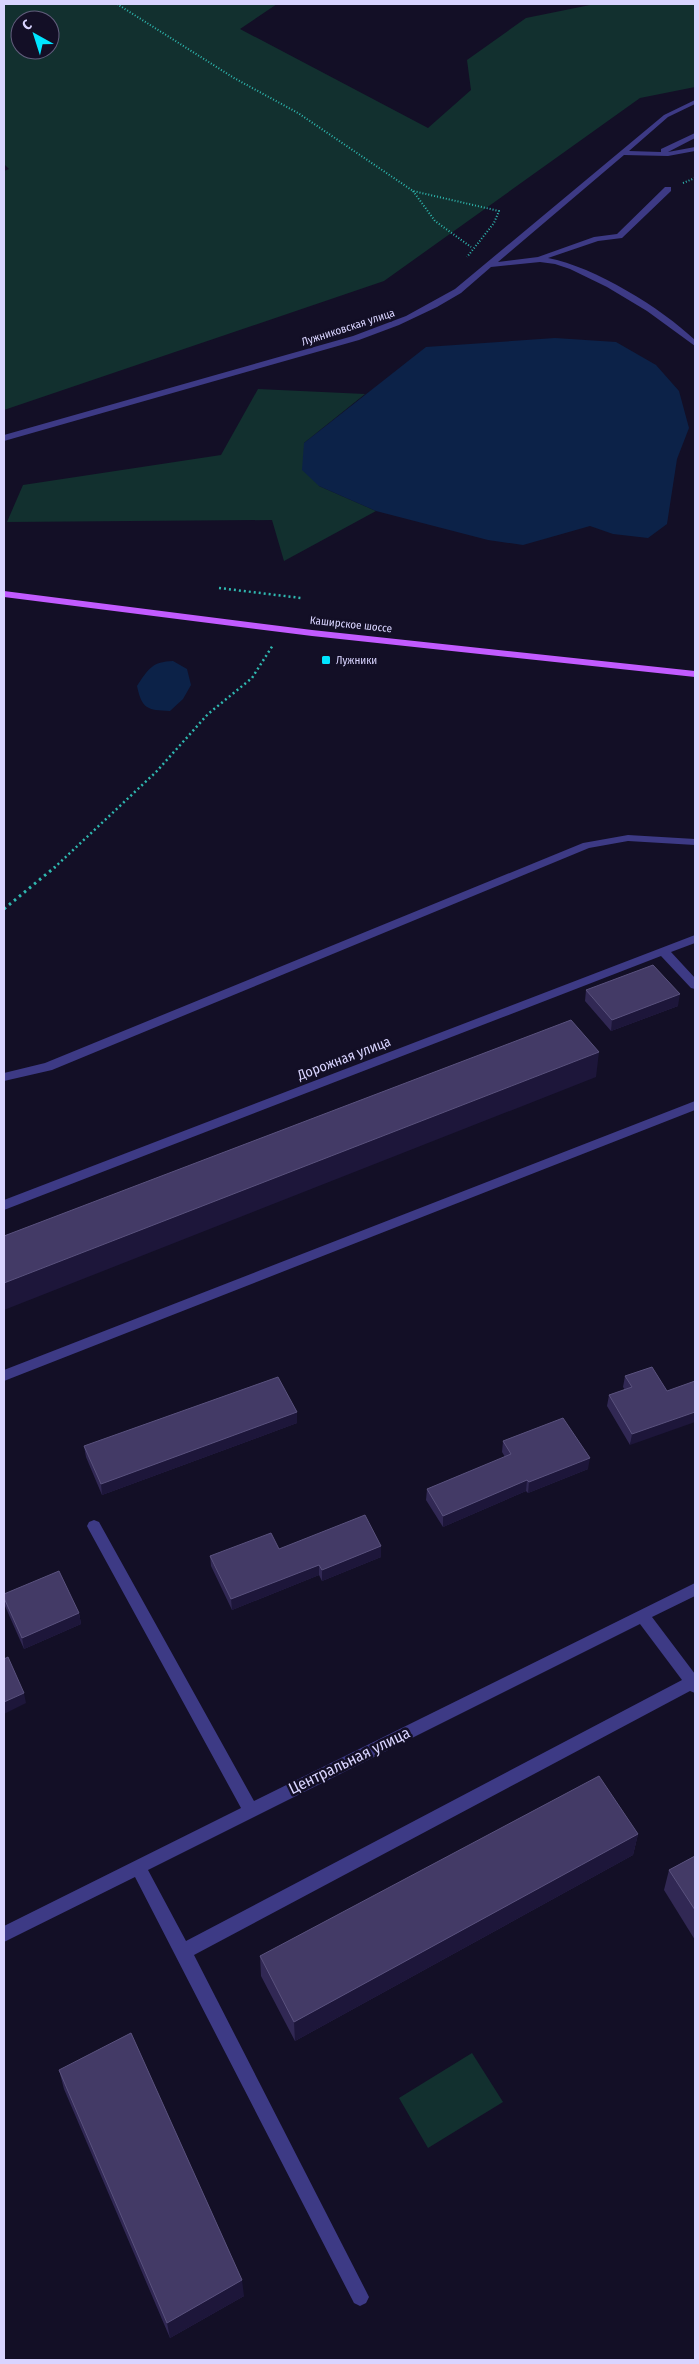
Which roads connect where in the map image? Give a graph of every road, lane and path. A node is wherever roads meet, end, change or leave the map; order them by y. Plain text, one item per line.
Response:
1 (117, 4) edge
2 (695, 102) edge
3 (695, 135) edge
4 (695, 149) edge
5 (622, 153) junction
6 (657, 154) junction
7 (668, 189) dead end
8 (413, 191) junction
9 (471, 247) junction
10 (536, 260) junction
11 (488, 265) junction
12 (477, 274) junction
13 (695, 344) edge
14 (4, 438) edge
15 (219, 588) dead end
16 (4, 594) edge
17 (301, 598) dead end
18 (275, 643) dead end
19 (695, 674) edge
20 (695, 842) edge
21 (4, 909) edge
22 (695, 939) edge
23 (664, 952) junction
24 (695, 985) edge
25 (4, 1078) edge
26 (695, 1105) edge
27 (4, 1206) edge
28 (4, 1376) edge
29 (94, 1526) dead end
30 (695, 1589) edge
31 (642, 1615) junction
32 (694, 1683) edge
33 (250, 1809) junction
34 (138, 1867) junction
35 (4, 1934) edge
36 (183, 1952) junction
37 (360, 2296) dead end

1 - 8 path
2 - 5 street, Лужниковская улица
3 - 6 street
4 - 6 street
5 - 6 street
5 - 11 street, Лужниковская улица
7 - 10 street
8 - 9 path
8 - 9 path
9 - 12 path
10 - 11 street
10 - 13 street
11 - 12 street, Лужниковская улица
12 - 14 street, Лужниковская улица
15 - 17 path
16 - 19 main road, Каширское шоссе
18 - 21 path
20 - 25 street
22 - 23 street, Дорожная улица
23 - 24 street
23 - 27 street, Дорожная улица
26 - 28 street
29 - 33 street
30 - 31 street, Центральная улица
31 - 32 street
31 - 33 street, Центральная улица
32 - 36 street
33 - 34 street, Центральная улица
34 - 35 street, Центральная улица
34 - 36 street
36 - 37 street

